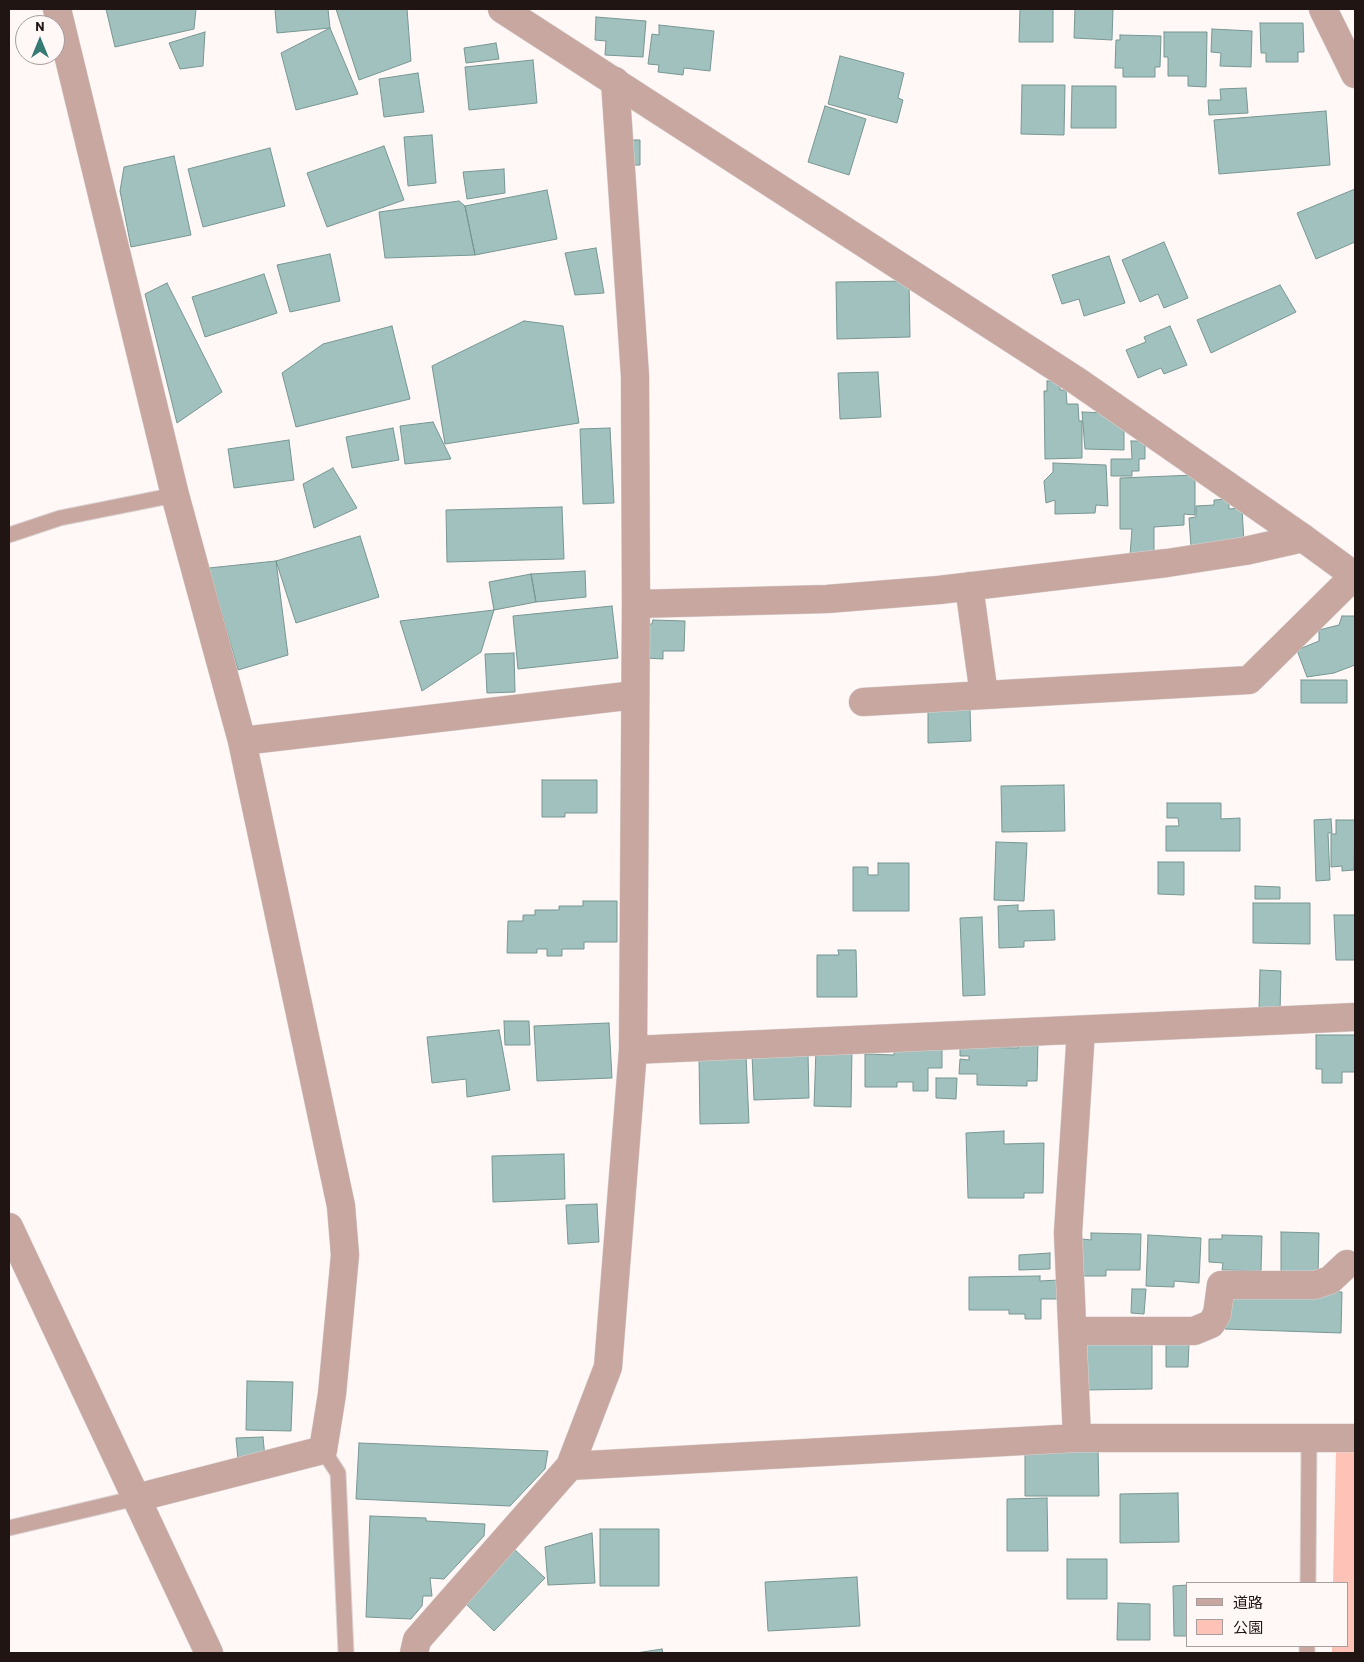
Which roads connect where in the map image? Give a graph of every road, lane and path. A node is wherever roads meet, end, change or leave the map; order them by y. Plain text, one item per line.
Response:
1 (57, 9) edge
2 (502, 9) edge
3 (1323, 9) edge
4 (1354, 69) edge
5 (615, 81) junction
6 (175, 495) junction
7 (9, 534) edge
8 (1303, 538) junction
9 (1355, 576) edge
10 (969, 586) junction
11 (636, 604) junction
12 (635, 695) junction
13 (984, 695) junction
14 (863, 702) dead end
15 (242, 741) junction
16 (1355, 1017) edge
17 (1081, 1030) junction
18 (633, 1050) junction
19 (9, 1227) edge
20 (1347, 1264) dead end
21 (1074, 1330) junction
22 (1077, 1438) junction
23 (1355, 1438) edge
24 (1309, 1439) junction
25 (323, 1450) junction
26 (570, 1466) junction
27 (136, 1498) junction
28 (9, 1528) edge
29 (1308, 1582) edge
30 (209, 1653) edge
31 (346, 1653) edge
32 (414, 1653) edge

1 - 6 street
2 - 5 street
3 - 4 street
5 - 8 street
5 - 11 street
6 - 7 lane
6 - 15 street
8 - 9 street
8 - 10 street
9 - 13 street
10 - 11 street
10 - 13 street
11 - 12 street
12 - 15 street
12 - 18 street
13 - 14 street
15 - 25 street
16 - 17 street
17 - 18 street
17 - 21 street
18 - 26 street
19 - 27 street
20 - 21 street
21 - 22 street
22 - 24 street
22 - 26 street
23 - 24 street
24 - 29 lane
25 - 27 street
25 - 31 lane
26 - 32 street
27 - 28 lane
27 - 30 street

